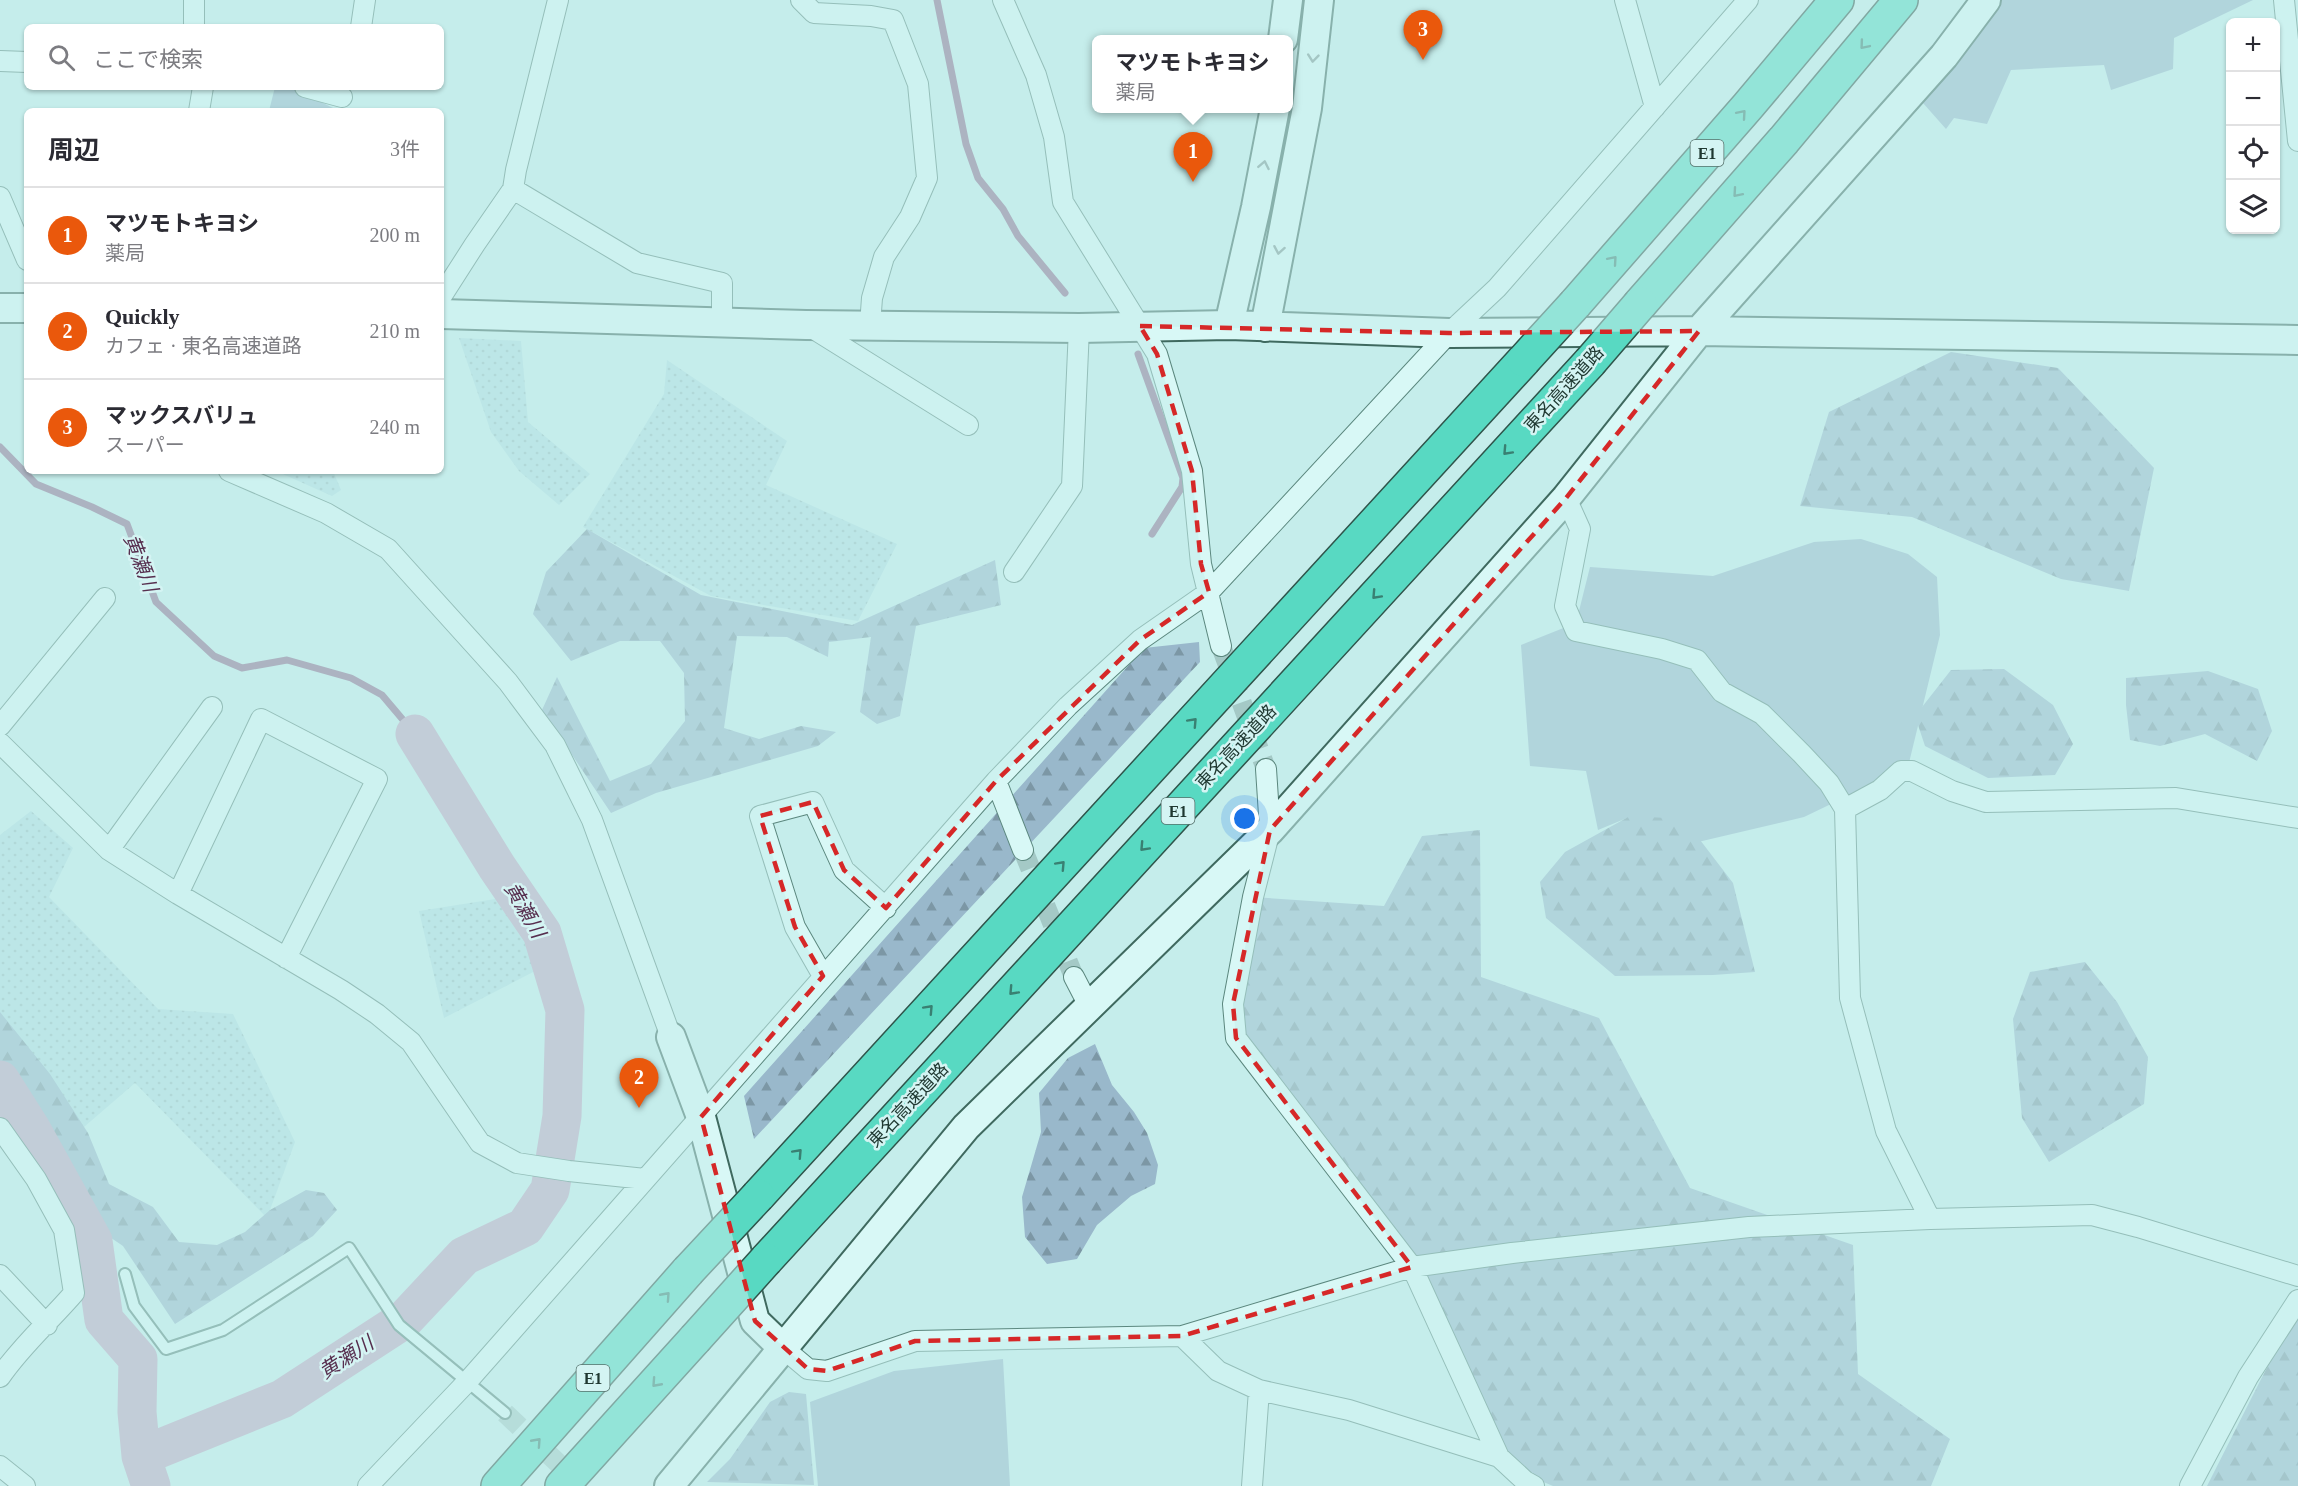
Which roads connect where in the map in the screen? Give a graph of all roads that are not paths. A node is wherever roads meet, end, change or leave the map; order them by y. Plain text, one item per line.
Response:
1 (194, 0) edge
2 (365, 0) edge
3 (558, 0) edge
4 (801, 0) edge
5 (1003, 0) edge
6 (1288, 0) edge
7 (1319, 0) edge
8 (1625, 0) edge
9 (1748, 0) edge
10 (1837, 0) edge
11 (1901, 0) edge
12 (1986, 0) edge
13 (2283, 0) edge
14 (194, 24) edge
15 (361, 24) edge
16 (1284, 35) edge
17 (0, 62) edge
18 (24, 62) edge
19 (202, 90) edge
20 (315, 90) edge
21 (342, 98) edge
22 (1655, 107) junction
23 (200, 108) edge
24 (1274, 113) edge
25 (2298, 141) edge
26 (513, 189) junction
27 (0, 197) edge
28 (24, 253) edge
29 (444, 292) edge
30 (0, 308) edge
31 (24, 308) edge
32 (444, 314) edge
33 (722, 321) junction
34 (806, 325) junction
35 (870, 325) junction
36 (1229, 325) junction
37 (1140, 326) junction
38 (1265, 327) junction
39 (1079, 328) junction
40 (1699, 332) junction
41 (1449, 333) junction
42 (2298, 340) edge
43 (968, 425) dead end
44 (236, 474) edge
45 (1566, 498) junction
46 (1014, 572) dead end
47 (1209, 592) junction
48 (105, 598) dead end
49 (1221, 646) tunnel mouth
50 (212, 707) dead end
51 (0, 726) edge
52 (0, 743) edge
53 (1266, 769) tunnel mouth
54 (996, 781) junction
55 (1845, 809) junction
56 (2298, 818) edge
57 (1270, 830) junction
58 (110, 850) junction
59 (1023, 850) tunnel mouth
60 (178, 894) junction
61 (886, 908) junction
62 (286, 958) junction
63 (823, 976) junction
64 (1074, 977) tunnel mouth
65 (1089, 1006) junction
66 (671, 1036) joint
67 (701, 1117) junction
68 (0, 1128) edge
69 (645, 1179) junction
70 (1930, 1219) junction
71 (1412, 1267) junction
72 (125, 1274) dead end
73 (0, 1275) edge
74 (2298, 1276) edge
75 (2298, 1300) edge
76 (47, 1325) junction
77 (1182, 1336) junction
78 (783, 1348) junction
79 (0, 1377) edge
80 (466, 1383) junction
81 (1258, 1390) junction
82 (505, 1413) tunnel mouth
83 (1499, 1457) junction
84 (0, 1466) edge
85 (25, 1486) edge
86 (368, 1486) edge
87 (498, 1486) edge
88 (562, 1486) edge
89 (669, 1486) edge
90 (1252, 1486) edge
91 (1534, 1486) edge
92 (2190, 1486) edge

1 - 14 street
2 - 15 street
3 - 26 street
4 - 35 street
5 - 37 street
6 - 16 street
7 -> 38 street
8 - 22 street
9 - 22 street
87 -> 10 highway, E1, bridge
11 -> 88 highway, 東名高速道路 / E1, bridge
12 - 40 street
13 - 25 street
17 - 18 street
19 - 23 street
20 - 21 street
22 - 41 street
36 -> 24 street
26 - 29 street
26 - 33 street
27 - 28 street
30 - 31 street
32 - 33 street
33 - 34 street
34 - 35 street
34 - 43 street
35 - 39 street
36 - 37 street
36 - 38 street
37 - 39 street
37 - 47 street
38 - 41 street
39 - 46 street
40 - 41 street
40 - 42 street
40 - 45 street
41 - 47 street
44 - 66 street
45 - 55 street
45 - 57 street
47 - 49 street
47 - 54 street
48 - 51 street
50 - 58 street
52 - 58 street
53 - 57 street
54 - 59 street
54 - 61 street
55 - 56 street
55 - 70 street
57 - 65 street
57 - 71 street
58 - 60 street
60 - 62 street
60 - 62 street
61 - 63 street
61 - 63 street
62 - 69 street
63 - 67 street
64 - 65 street
65 - 78 street
66 - 67 street
67 - 69 street
67 - 78 street
68 - 76 street
69 - 80 street
70 - 71 street
70 - 74 street
71 - 77 street
71 - 83 street
72 - 80 lane
73 - 76 street
75 - 92 street
76 - 79 street
77 - 78 street
77 - 81 street
78 - 89 street
80 - 82 lane
80 - 86 street
81 - 83 street
81 - 90 street
83 - 91 street
84 - 85 street

